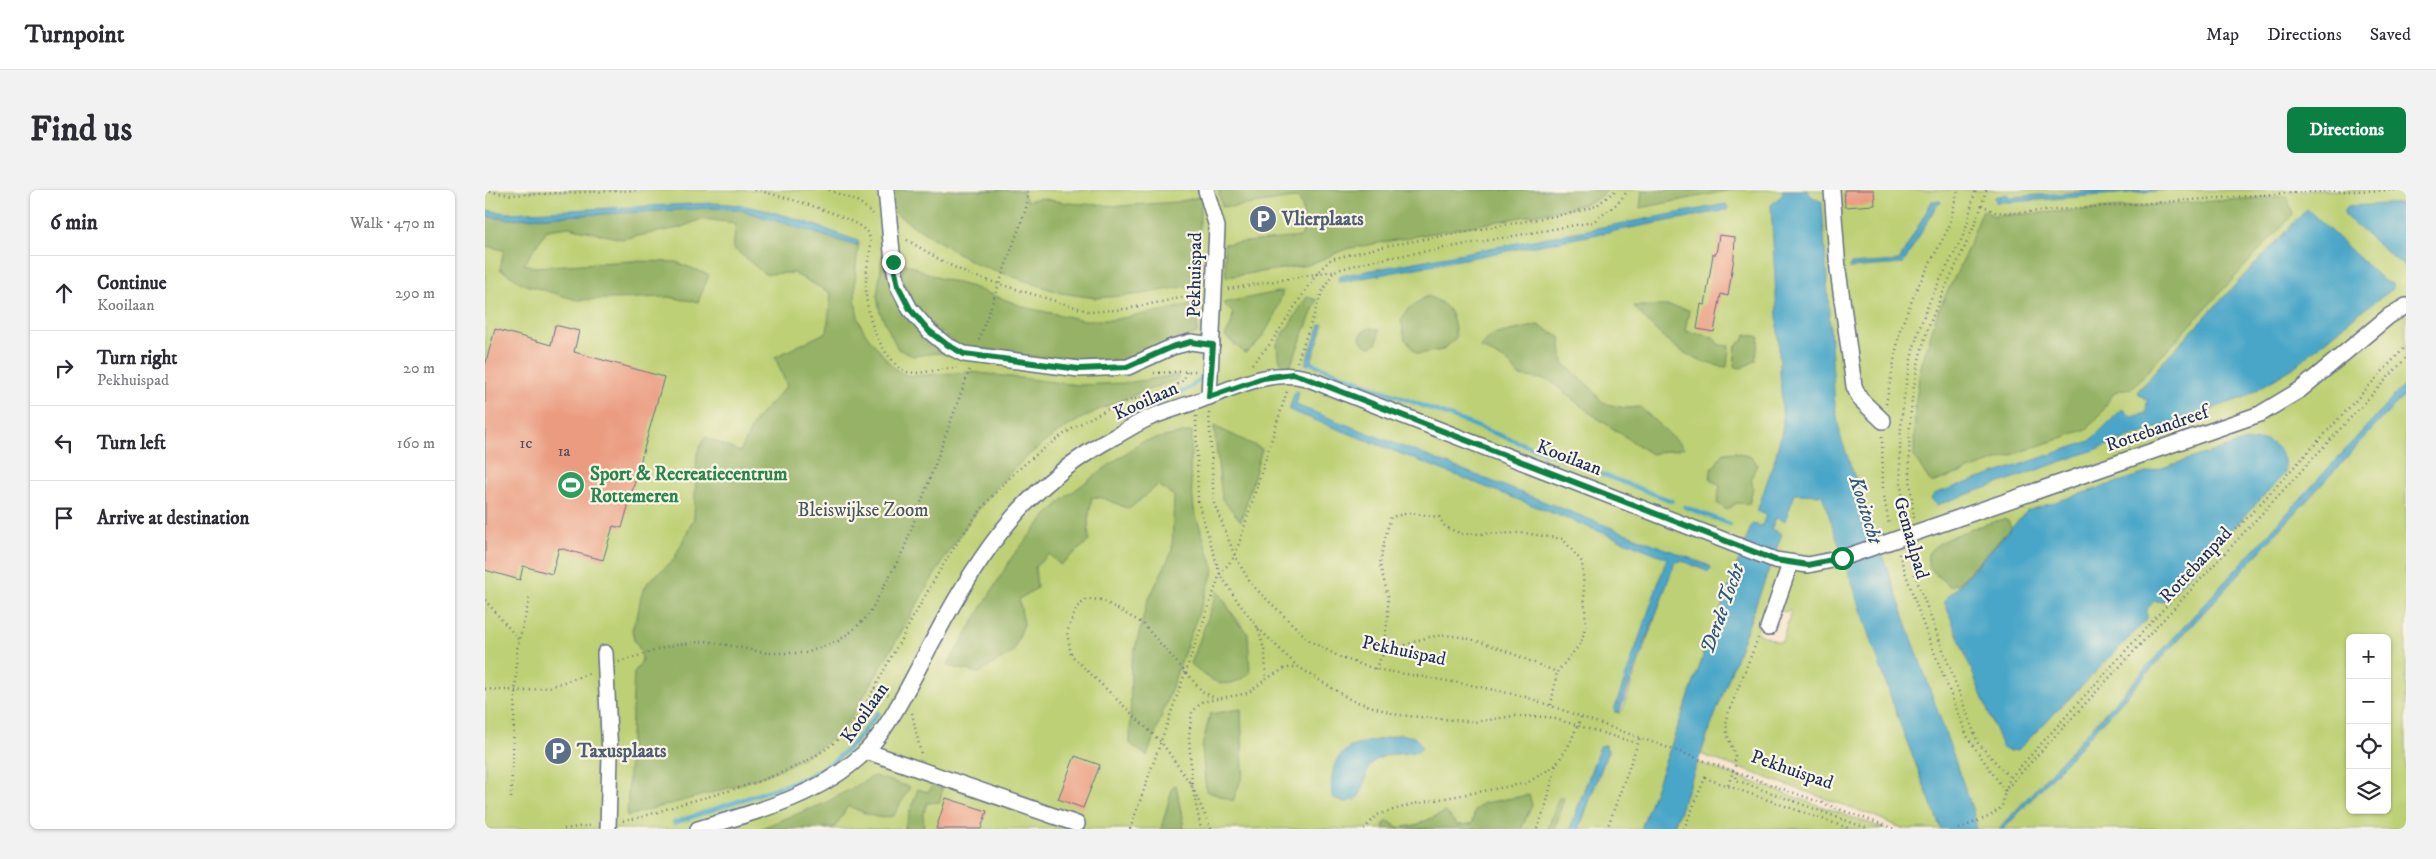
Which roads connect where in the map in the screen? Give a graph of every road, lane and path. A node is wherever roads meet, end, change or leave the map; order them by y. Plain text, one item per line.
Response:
1 (638, 190) edge
2 (755, 190) edge
3 (829, 190) edge
4 (886, 190) edge
5 (1028, 190) edge
6 (1206, 190) edge
7 (1616, 190) edge
8 (1628, 190) edge
9 (1832, 190) edge
10 (1958, 190) edge
11 (1976, 190) edge
12 (1985, 190) edge
13 (2400, 190) edge
14 (485, 191) edge
15 (1982, 205) junction
16 (890, 227) junction
17 (1334, 271) junction
18 (1318, 272) junction
19 (999, 283) junction
20 (1215, 292) junction
21 (867, 306) dead end
22 (2406, 306) edge
23 (1213, 345) junction
24 (2406, 346) edge
25 (974, 356) junction
26 (2406, 358) edge
27 (1247, 367) dead end
28 (1187, 370) dead end
29 (1293, 374) junction
30 (1209, 397) junction
31 (1883, 420) junction
32 (1914, 533) junction
33 (1890, 541) junction
34 (1235, 556) junction
35 (1783, 562) junction
36 (1221, 574) junction
37 (530, 597) dead end
38 (485, 600) edge
39 (1258, 628) junction
40 (1768, 628) joint
41 (519, 640) junction
42 (1382, 656) junction
43 (606, 659) junction
44 (1297, 666) junction
45 (1375, 669) junction
46 (1185, 672) junction
47 (1557, 672) junction
48 (1266, 678) junction
49 (875, 688) junction
50 (485, 689) edge
51 (515, 690) junction
52 (1215, 698) junction
53 (900, 701) junction
54 (1551, 706) junction
55 (1581, 716) junction
56 (1579, 725) junction
57 (1640, 737) junction
58 (1162, 743) junction
59 (1636, 743) junction
60 (866, 751) junction
61 (1556, 765) junction
62 (920, 771) junction
63 (1736, 771) junction
64 (2010, 778) junction
65 (1728, 785) junction
66 (1192, 786) junction
67 (2005, 790) junction
68 (511, 798) dead end
69 (1077, 824) dead end
70 (608, 826) edge
71 (564, 829) edge
72 (698, 829) edge
73 (1130, 829) edge
74 (1201, 829) edge
75 (1211, 829) edge
76 (1364, 829) edge
77 (1537, 829) edge
78 (1607, 829) edge
79 (1684, 829) edge
80 (1851, 829) edge
81 (1869, 829) edge
82 (1895, 829) edge
83 (1959, 829) edge

1 - 14 path
2 - 21 path
3 - 16 path
4 - 16 street
5 - 19 path
6 - 20 street, Pekhuispad
7 - 18 path
8 - 17 path
9 - 31 street
10 - 31 path, Gemaalpad
11 - 32 path
12 - 15 path
13 - 15 path
15 - 32 path
16 - 19 path
16 - 25 street
17 - 18 path
17 - 29 path
18 - 20 path
18 - 27 path
19 - 20 path
19 - 25 path
20 - 23 street, Pekhuispad
22 - 32 street, Rottebandreef
23 - 25 street
23 - 30 street, Pekhuispad
24 - 64 path
25 - 43 path
26 - 67 path, Rottebanpad
28 - 49 path, Kooilaan
29 - 30 street, Kooilaan
29 - 34 path
29 - 35 street, Kooilaan
30 - 34 path, Pekhuispad
30 - 36 path
30 - 53 street, Kooilaan
31 - 33 path, Gemaalpad
32 - 33 street, Rottebandreef
32 - 64 path
33 - 35 street, Kooilaan
33 - 67 path, Gemaalpad
34 - 36 path
34 - 45 path, Pekhuispad
35 - 40 street
36 - 39 path
36 - 46 path
37 - 41 path
38 - 41 path
39 - 44 path
39 - 48 path
40 - 63 path
41 - 51 path
42 - 45 path
42 - 47 path
42 - 47 path
43 - 51 path
43 - 70 street
44 - 48 path
44 - 56 path
45 - 54 path, Pekhuispad
46 - 52 path
46 - 58 path
46 - 58 path
47 - 54 path
48 - 52 path
49 - 53 path
49 - 70 path, Kooilaan
50 - 51 path
51 - 68 path
52 - 66 path
53 - 60 street, Kooilaan
53 - 62 path
54 - 55 path, Pekhuispad
55 - 56 path
55 - 57 path, Pekhuispad
56 - 59 path
56 - 61 path
57 - 59 path
57 - 63 path, Pekhuispad
58 - 66 path
58 - 73 path
59 - 78 path
60 - 62 street
60 - 72 street, Kooilaan
61 - 76 path
61 - 77 path
62 - 69 street
63 - 65 path
63 - 81 path
63 - 82 path, Pekhuispad
64 - 67 path
65 - 79 path
65 - 80 path
66 - 74 path
66 - 75 path
67 - 83 path
70 - 71 path, Kooilaan

